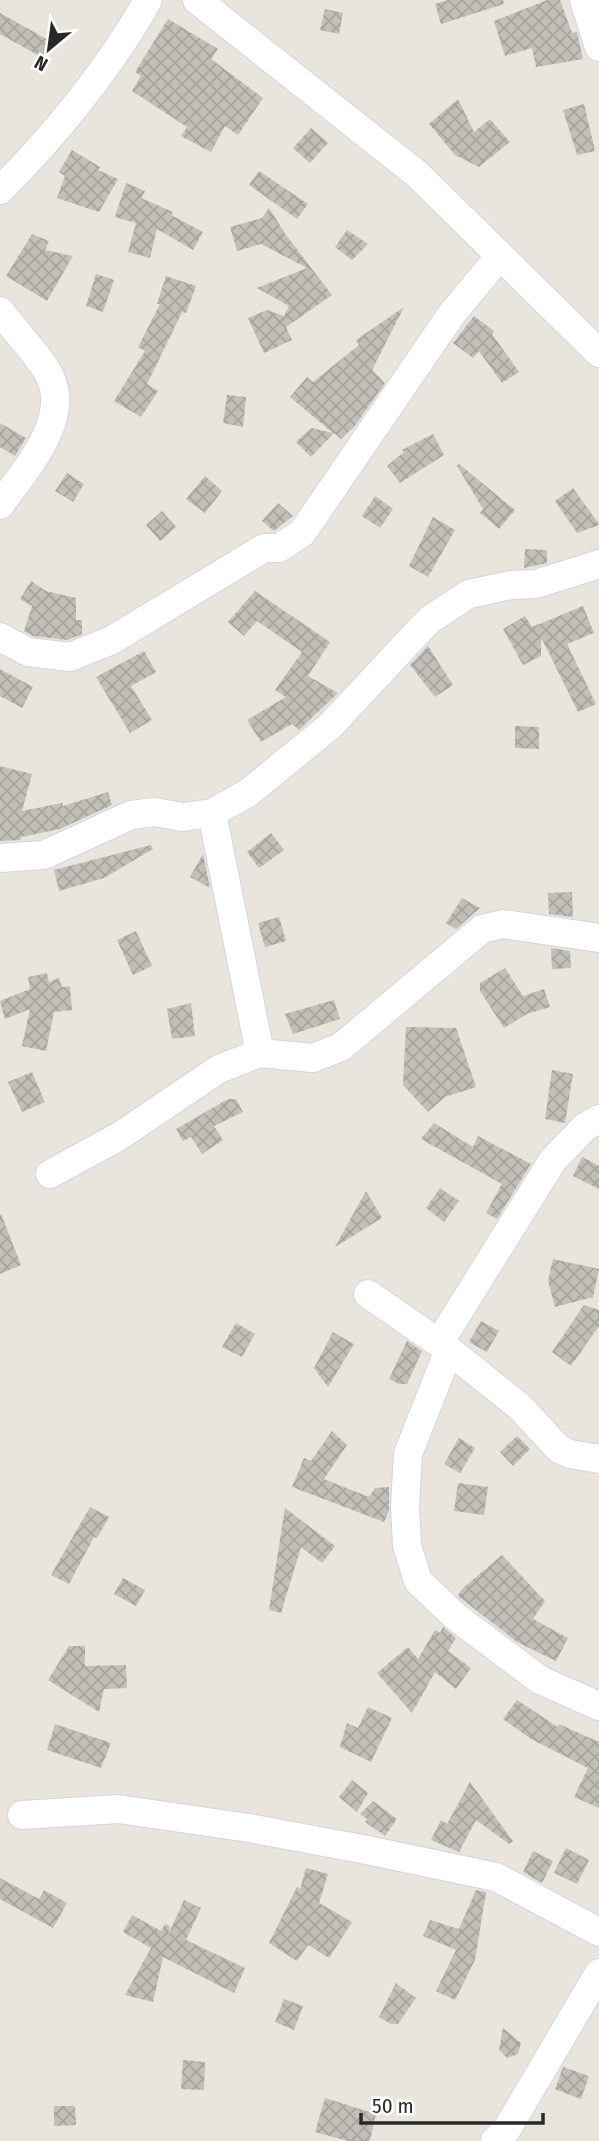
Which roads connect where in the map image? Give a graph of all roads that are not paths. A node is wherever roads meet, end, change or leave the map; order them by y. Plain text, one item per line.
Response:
1 (148, 0) edge
2 (197, 0) edge
3 (584, 0) edge
4 (599, 47) edge
5 (0, 190) edge
6 (500, 256) junction
7 (0, 311) edge
8 (599, 353) edge
9 (0, 505) edge
10 (599, 564) edge
11 (0, 637) edge
12 (212, 813) junction
13 (0, 859) edge
14 (599, 939) edge
15 (260, 1053) junction
16 (599, 1119) edge
17 (50, 1174) dead end
18 (368, 1294) dead end
19 (444, 1346) junction
20 (599, 1459) edge
21 (599, 1706) edge
22 (22, 1815) dead end
23 (599, 1932) edge
24 (599, 1973) edge
25 (495, 2141) edge

1 - 5 street
2 - 6 street
3 - 4 street
6 - 8 street
6 - 11 street
7 - 9 street
10 - 12 street
12 - 13 street
12 - 15 street
14 - 15 street
15 - 17 street
16 - 19 street
18 - 19 street
19 - 20 street
19 - 21 street
22 - 23 street
24 - 25 street

